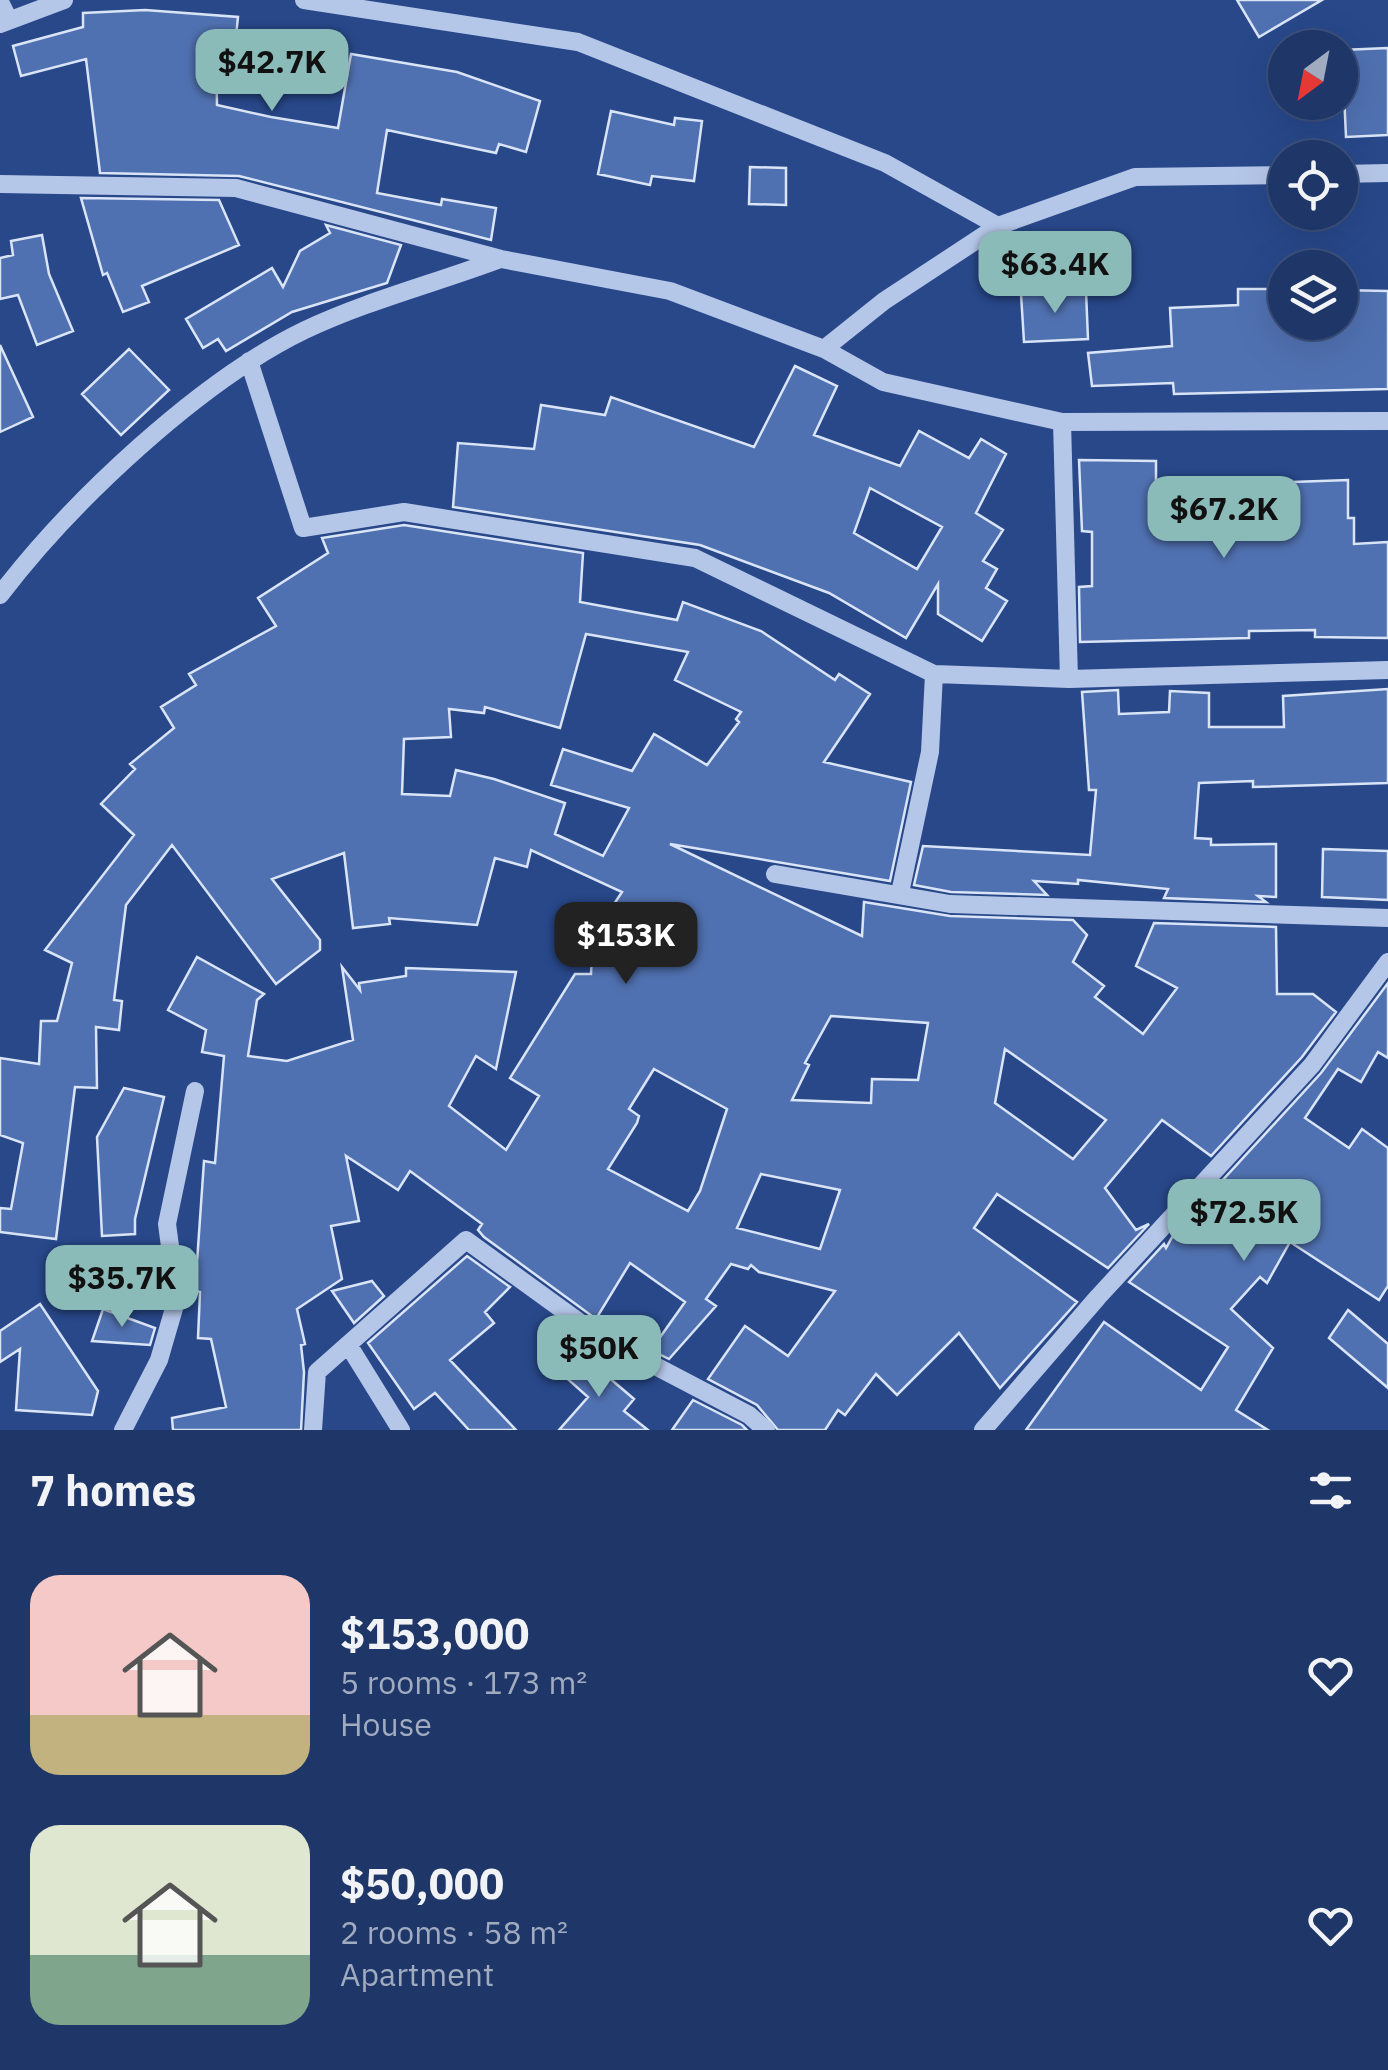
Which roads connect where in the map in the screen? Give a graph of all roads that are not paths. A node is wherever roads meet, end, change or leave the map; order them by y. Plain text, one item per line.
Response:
1 (64, 0) edge
2 (304, 0) edge
3 (0, 2) edge
4 (4, 22) edge
5 (1388, 173) edge
6 (1358, 174) edge
7 (1268, 175) edge
8 (0, 184) edge
9 (998, 226) junction
10 (501, 259) junction
11 (824, 348) junction
12 (250, 361) junction
13 (1388, 421) edge
14 (1062, 422) junction
15 (0, 595) edge
16 (1388, 670) edge
17 (934, 674) junction
18 (1069, 679) junction
19 (775, 874) dead end
20 (900, 893) junction
21 (1388, 918) edge
22 (1388, 962) edge
23 (195, 1091) dead end
24 (349, 1346) junction
25 (122, 1430) edge
26 (312, 1430) edge
27 (401, 1430) edge
28 (766, 1430) edge
29 (984, 1430) edge

1 - 4 street
2 - 9 street
3 - 4 street
5 - 6 street
7 - 9 street
8 - 10 street
9 - 11 street
10 - 11 street
10 - 12 street
11 - 14 street
12 - 15 street
12 - 17 street
13 - 14 street
14 - 18 street
16 - 18 street
17 - 18 street
17 - 20 street
19 - 20 street
20 - 21 street
22 - 29 street
23 - 25 street
24 - 26 street
24 - 27 street
24 - 28 street

